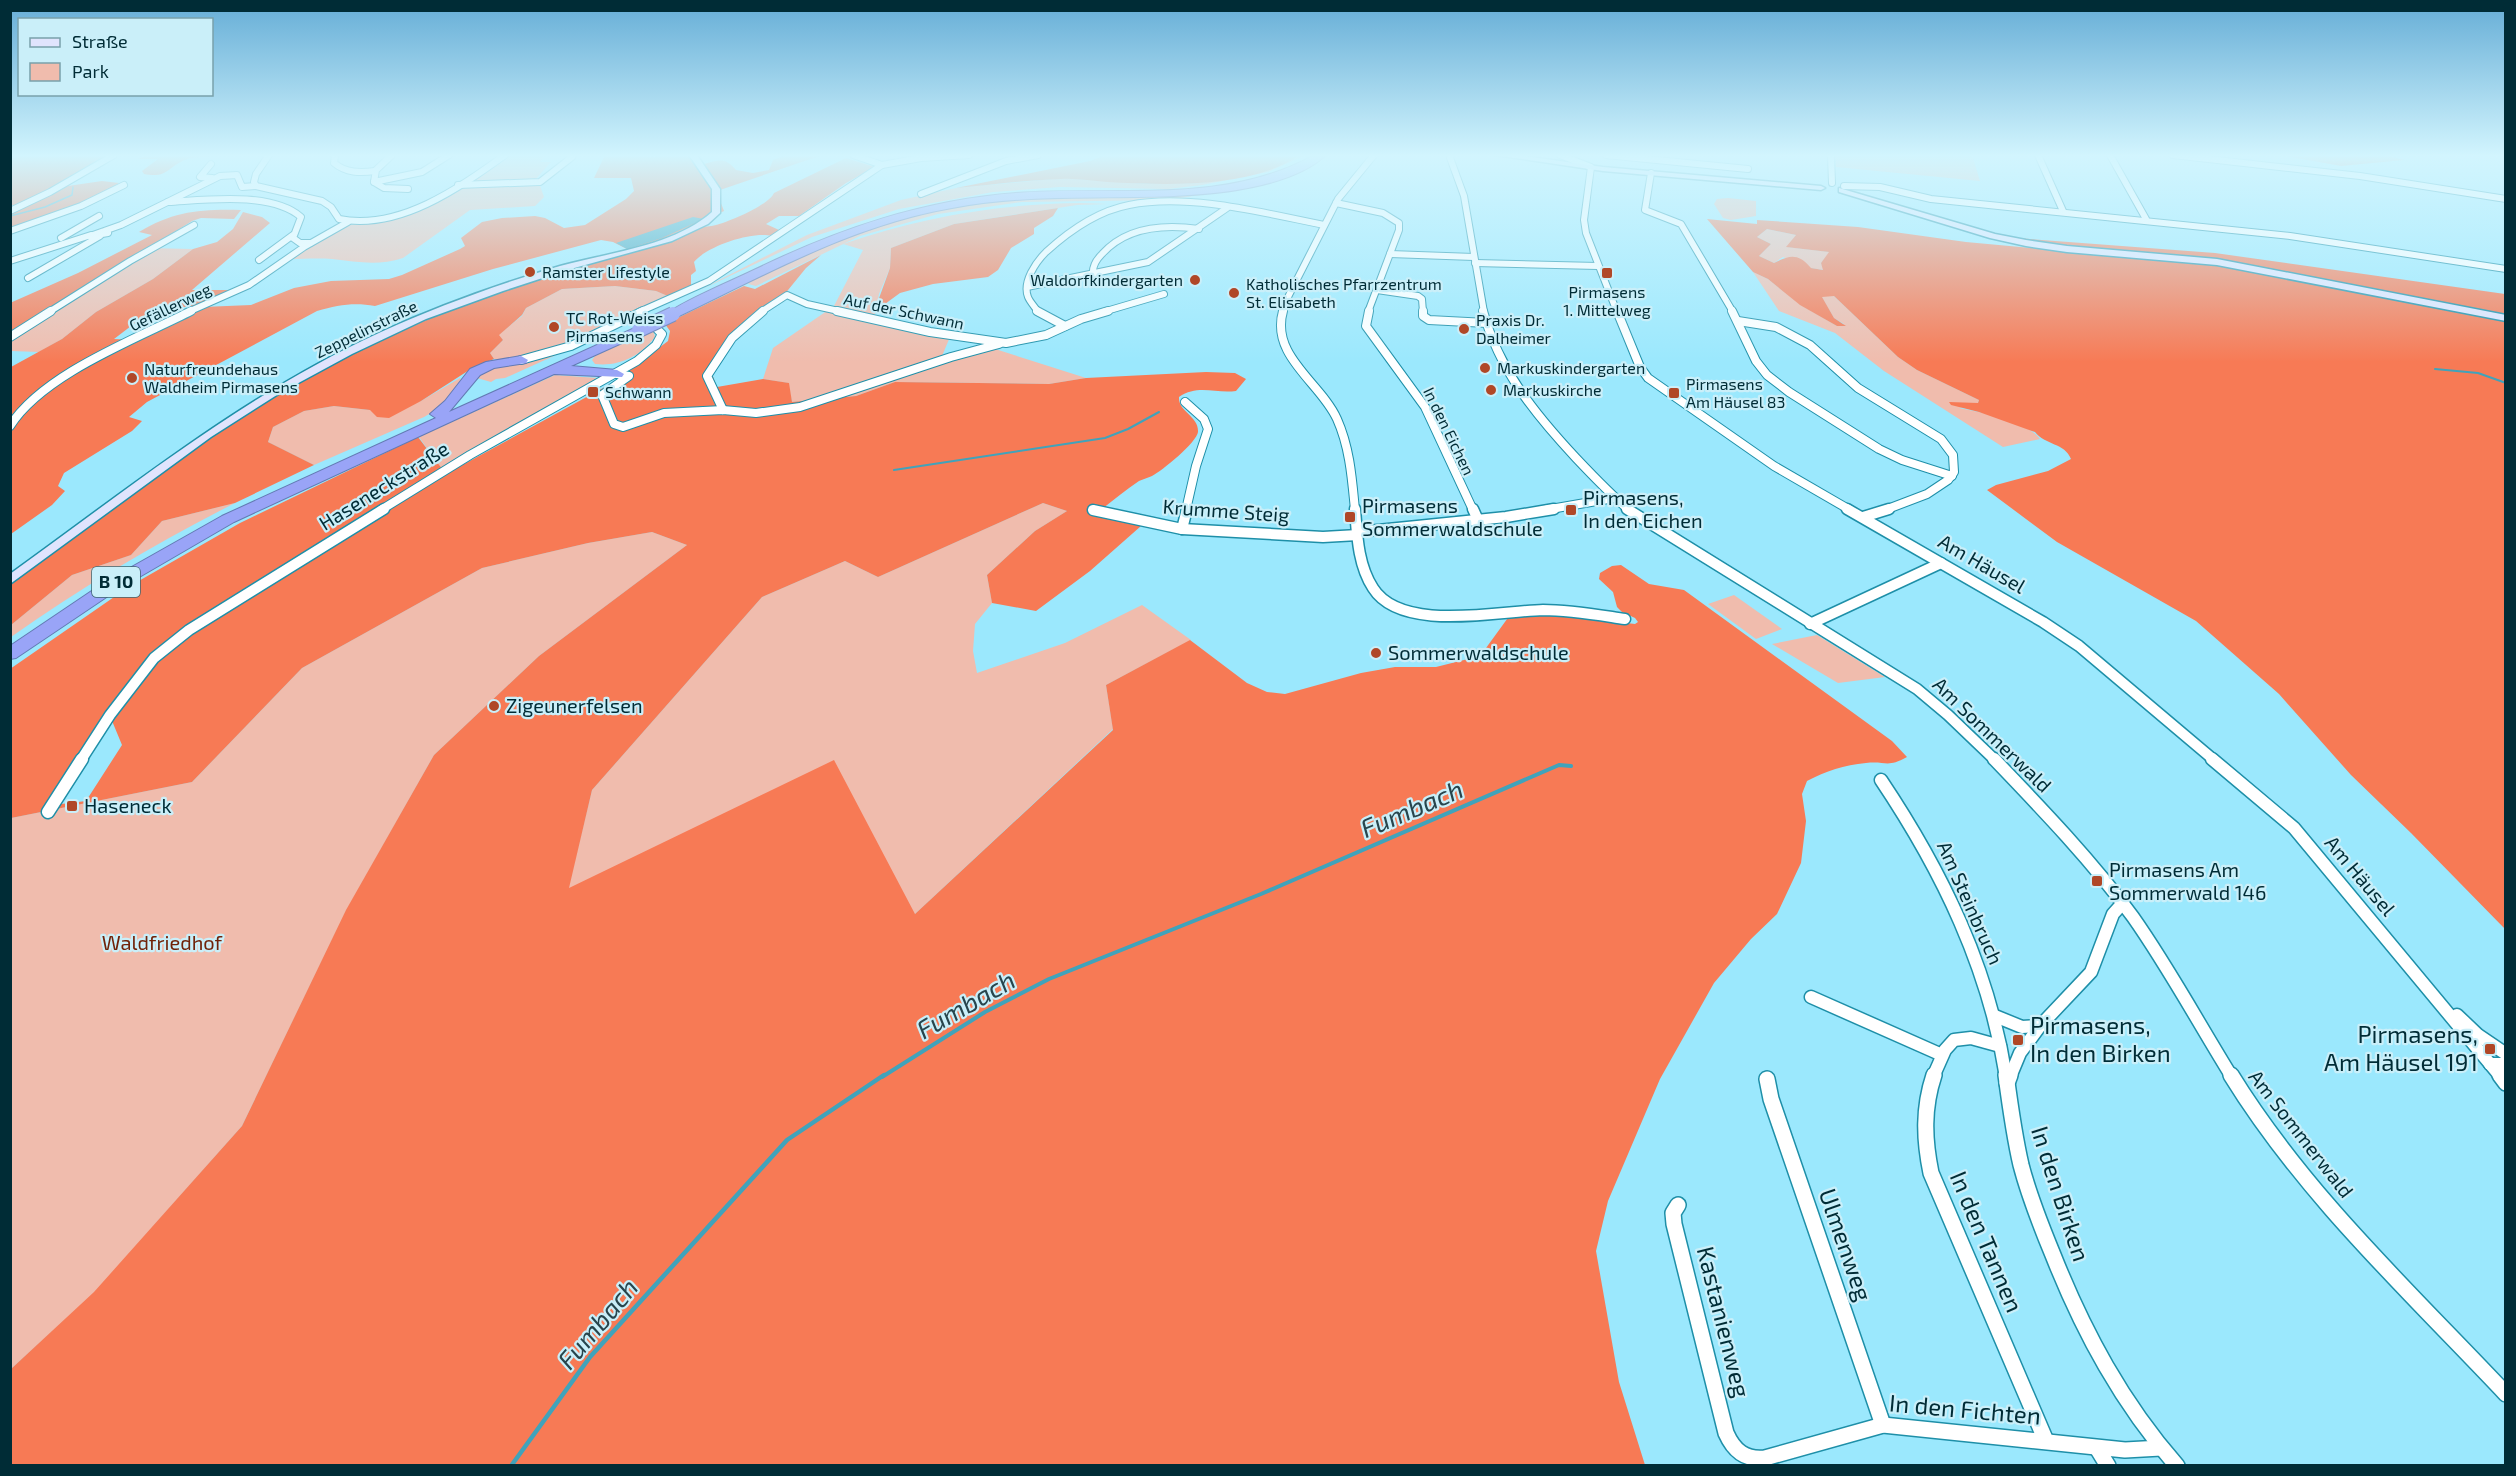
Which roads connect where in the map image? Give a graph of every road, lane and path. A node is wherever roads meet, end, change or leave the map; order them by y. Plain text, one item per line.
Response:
1 (31, 224) edge
2 (85, 224) edge
3 (123, 224) edge
4 (298, 224) edge
5 (345, 224) edge
6 (700, 224) edge
7 (792, 224) edge
8 (863, 224) edge
9 (873, 224) edge
10 (1080, 224) edge
11 (1206, 224) edge
12 (1318, 224) edge
13 (1397, 224) edge
14 (1468, 224) edge
15 (1585, 224) edge
16 (1681, 224) edge
17 (1960, 224) edge
18 (2192, 224) edge
19 (194, 225) dead end
20 (1324, 225) joint
21 (1199, 229) junction
22 (10, 231) edge
23 (103, 234) junction
24 (293, 235) junction
25 (66, 241) junction
26 (310, 243) junction
27 (1390, 254) junction
28 (259, 260) dead end
29 (1474, 260) junction
30 (10, 261) edge
31 (1598, 266) junction
32 (2505, 269) edge
33 (1094, 275) junction
34 (28, 278) dead end
35 (1027, 286) junction
36 (1377, 290) junction
37 (1164, 294) dead end
38 (670, 313) junction
39 (2505, 318) edge
40 (1738, 321) junction
41 (1487, 323) junction
42 (634, 324) junction
43 (1065, 326) junction
44 (10, 337) edge
45 (1006, 343) junction
46 (603, 346) junction
47 (521, 360) joint
48 (598, 371) junction
49 (617, 374) junction
50 (471, 376) junction
51 (528, 377) junction
52 (1185, 402) dead end
53 (723, 410) junction
54 (416, 425) junction
55 (10, 426) edge
56 (524, 426) junction
57 (536, 429) dead end
58 (1953, 476) junction
59 (1614, 498) junction
60 (1093, 510) dead end
61 (1863, 517) junction
62 (1478, 520) junction
63 (1182, 530) junction
64 (1358, 534) junction
65 (1941, 563) junction
66 (10, 580) edge
67 (1625, 619) dead end
68 (1810, 624) junction
69 (10, 644) edge
70 (10, 654) edge
71 (1881, 780) dead end
72 (48, 812) dead end
73 (2122, 904) junction
74 (2422, 981) junction
75 (1811, 997) dead end
76 (1995, 1016) junction
77 (2040, 1026) junction
78 (2000, 1046) junction
79 (2505, 1054) edge
80 (1942, 1055) junction
81 (2490, 1064) junction
82 (2505, 1064) edge
83 (1767, 1079) dead end
84 (2505, 1083) edge
85 (2006, 1085) junction
86 (1678, 1205) dead end
87 (2505, 1394) edge
88 (1883, 1425) junction
89 (2046, 1441) junction
90 (2097, 1448) junction
91 (2161, 1448) junction
92 (1736, 1451) joint
93 (2108, 1466) edge
94 (2177, 1466) edge

1 - 22 street
2 - 25 street
3 - 23 street
4 - 24 street
5 - 26 street, Gefällerweg
6 - 66 main road, Zeppelinstraße
7 - 42 street
8 - 38 highway, B 10
9 - 38 highway, B 10
10 - 35 street
11 - 21 street
12 - 20 street
13 - 27 street, In den Eichen
14 - 29 street, Am Sommerwald
15 - 31 street, Am Häusel
16 - 40 street
17 - 39 main road
18 - 32 street
19 - 44 street
20 - 64 street
21 - 33 street
21 - 33 street
23 - 25 street
23 - 34 street
24 - 26 street
24 - 28 street
25 - 30 street
26 - 55 street, Gefällerweg
27 - 29 street
27 - 36 street, In den Eichen
29 - 31 street
29 - 41 street, Am Sommerwald
31 - 61 street, Am Häusel
33 - 35 street
35 - 43 street
36 - 41 street
36 - 62 street, In den Eichen
37 - 43 street, Auf der Schwann
38 - 42 highway, B 10, bridge
40 - 58 street
40 - 58 street
41 - 59 street, Am Sommerwald
42 - 46 highway, B 10
42 - 47 street
42 - 49 street, Haseneckstraße
42 - 51 highway, B 10
43 - 45 street, Auf der Schwann
45 - 53 street
45 - 53 street, Auf der Schwann
46 - 48 highway
46 - 51 highway, B 10
47 - 50 highway
48 - 49 highway
48 - 51 highway
49 - 53 street
49 - 56 street, Haseneckstraße
50 - 51 highway
50 - 54 highway
51 - 54 highway, B 10
51 - 70 highway, B 10
52 - 63 street
54 - 69 highway, B 10
56 - 57 street
56 - 72 street, Haseneckstraße
58 - 61 street
59 - 62 street, Krumme Steig
59 - 68 street, Am Sommerwald
60 - 63 street, Krumme Steig
61 - 65 street, Am Häusel
62 - 64 street, Krumme Steig
63 - 64 street, Krumme Steig
64 - 67 street
65 - 68 street
65 - 74 street, Am Häusel
68 - 73 street, Am Sommerwald
71 - 76 street, Am Steinbruch
73 - 77 street
73 - 87 street, Am Sommerwald
74 - 79 street, Am Häusel
74 - 81 street, Am Häusel
75 - 80 street
76 - 77 street
76 - 78 street, Am Steinbruch
77 - 85 street
78 - 80 street
78 - 85 street, Am Steinbruch
80 - 89 street, In den Tannen
81 - 82 street
81 - 84 street, Am Häusel
83 - 88 street, Ulmenweg
85 - 91 street, In den Birken
86 - 92 street, Kastanienweg
88 - 89 street, In den Fichten
88 - 92 street, In den Fichten
89 - 90 street, In den Fichten
90 - 91 street, In den Fichten
90 - 93 street
91 - 94 street, In den Birken

